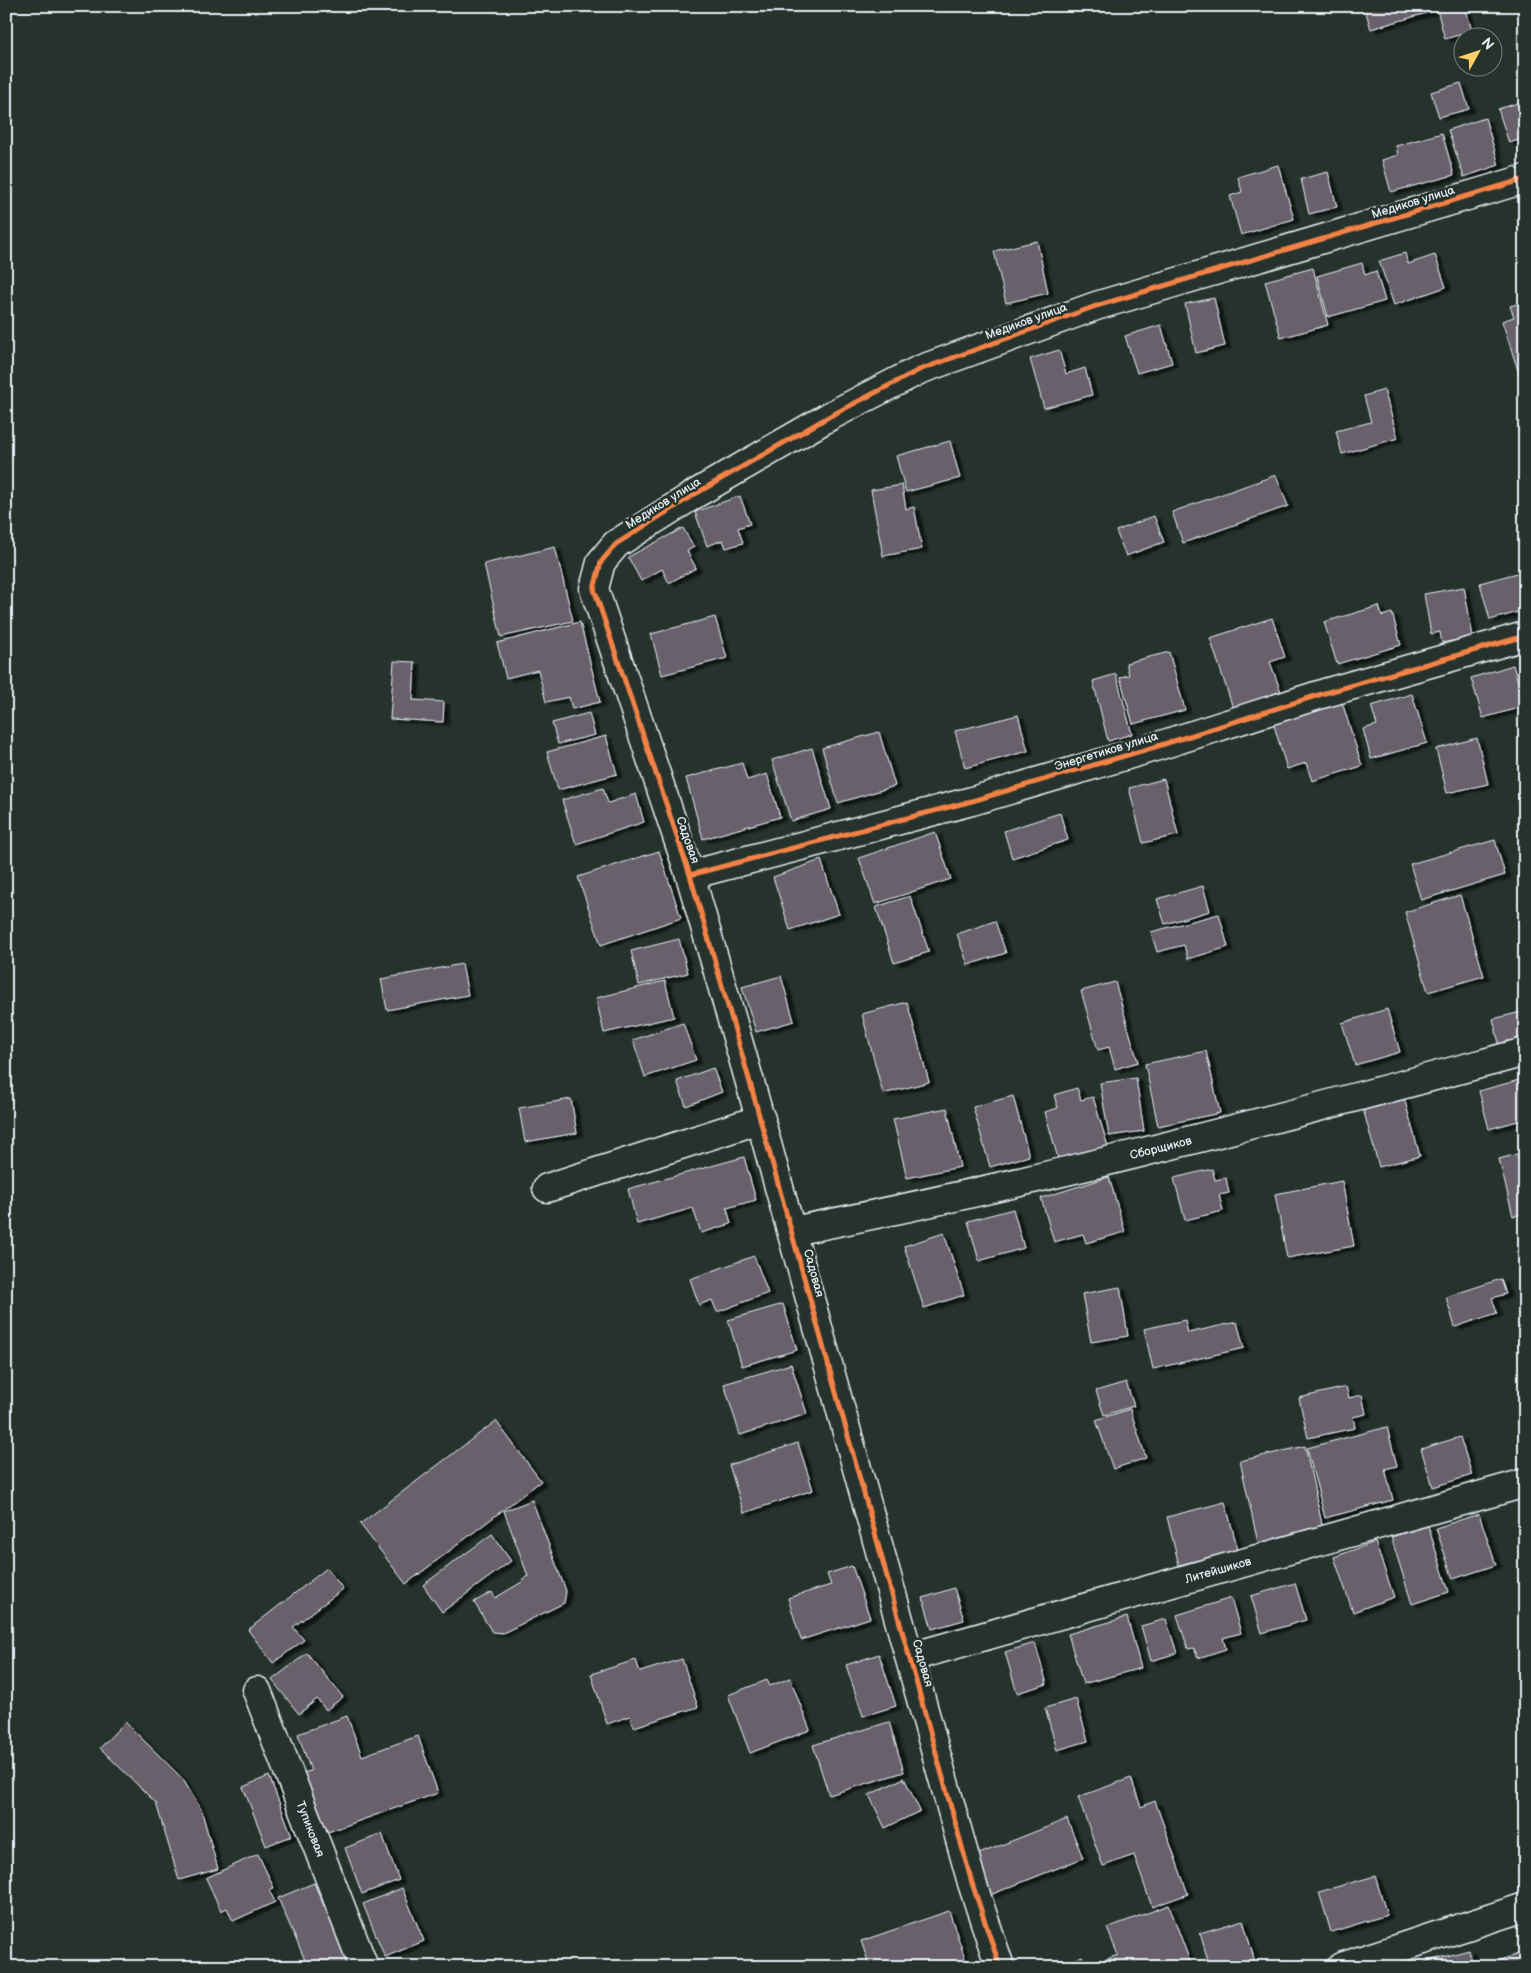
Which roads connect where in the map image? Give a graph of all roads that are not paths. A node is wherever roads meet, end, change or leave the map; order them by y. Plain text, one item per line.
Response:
1 (1525, 179) edge
2 (594, 589) joint
3 (1525, 636) edge
4 (690, 875) junction
5 (1525, 1052) edge
6 (761, 1119) junction
7 (547, 1188) dead end
8 (792, 1231) junction
9 (1525, 1483) edge
10 (911, 1657) junction
11 (257, 1691) dead end
12 (1525, 1907) edge
13 (364, 1967) edge
14 (1000, 1967) edge
15 (1341, 1967) edge

1 - 2 street, Медиков улица
2 - 4 street, Садовая
3 - 4 street, Энергетиков улица
4 - 6 street, Садовая
5 - 8 street, Сборщиков
6 - 7 street
6 - 8 street, Садовая
8 - 10 street, Садовая
9 - 10 street, Литейшиков
10 - 14 street, Садовая
11 - 13 street, Тупиковая
12 - 15 street

